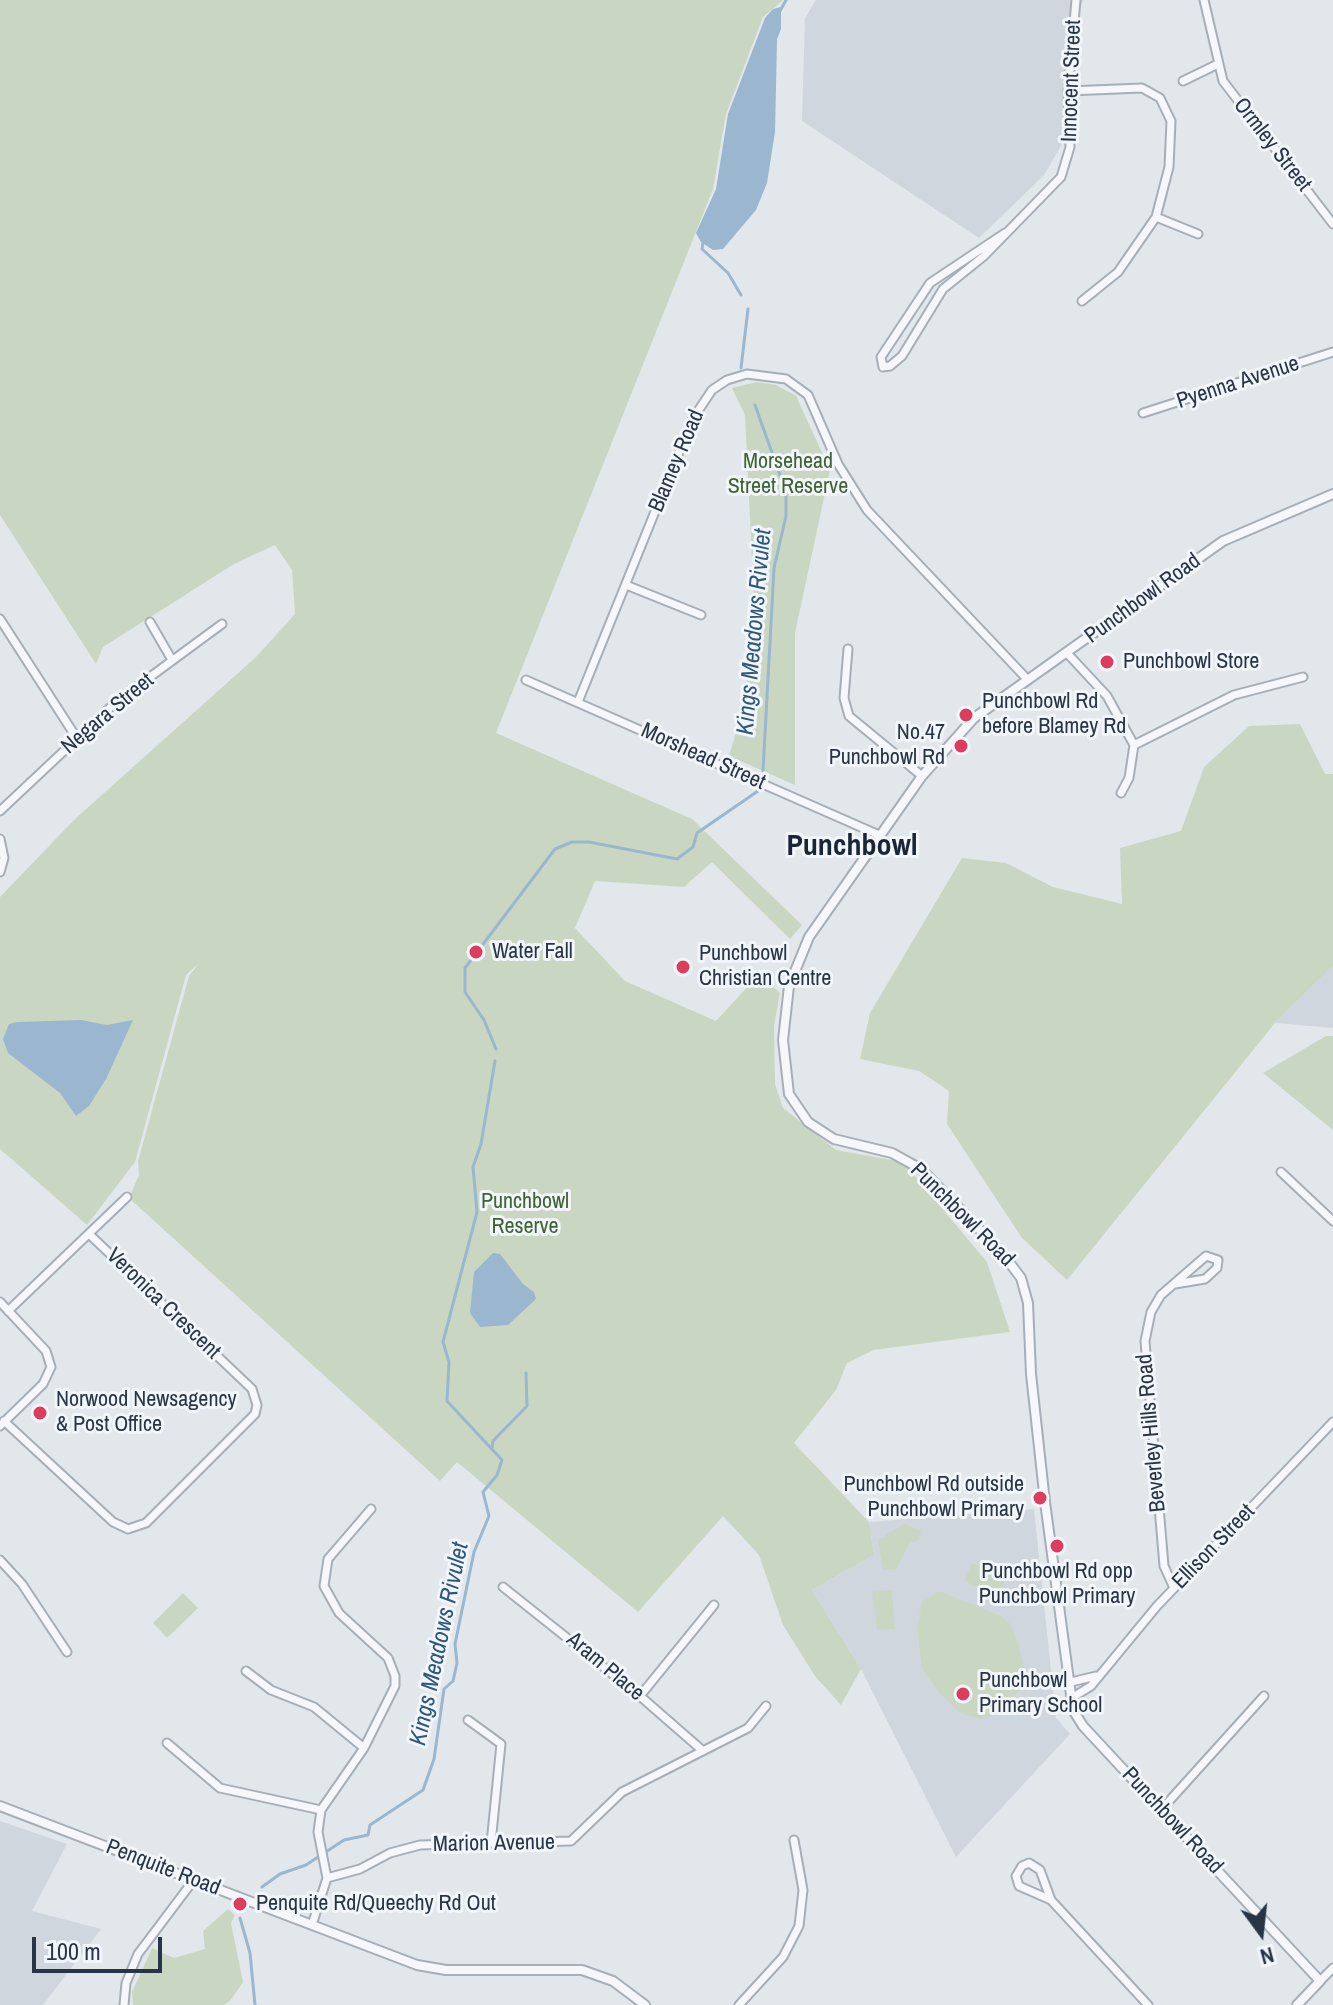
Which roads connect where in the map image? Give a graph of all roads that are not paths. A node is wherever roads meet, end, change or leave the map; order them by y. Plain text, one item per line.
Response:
1 (1076, 0) edge
2 (1204, 0) edge
3 (1218, 64) junction
4 (1183, 81) dead end
5 (1068, 91) junction
6 (1156, 217) junction
7 (1333, 224) edge
8 (1005, 233) junction
9 (1198, 234) dead end
10 (1082, 301) dead end
11 (1333, 352) edge
12 (1143, 413) dead end
13 (1333, 494) edge
14 (626, 585) junction
15 (701, 615) dead end
16 (0, 619) edge
17 (150, 622) dead end
18 (222, 624) dead end
19 (848, 649) dead end
20 (1067, 653) junction
21 (172, 660) junction
22 (1303, 677) dead end
23 (1027, 679) junction
24 (526, 680) dead end
25 (578, 702) junction
26 (76, 737) junction
27 (1134, 745) junction
28 (922, 776) junction
29 (1121, 793) dead end
30 (0, 811) edge
31 (879, 835) junction
32 (0, 839) edge
33 (0, 872) edge
34 (1281, 1172) dead end
35 (127, 1197) dead end
36 (1333, 1221) edge
37 (89, 1234) junction
38 (1175, 1284) junction
39 (0, 1302) edge
40 (8, 1311) junction
41 (1333, 1422) edge
42 (2, 1423) edge
43 (371, 1509) dead end
44 (0, 1560) edge
45 (503, 1587) dead end
46 (1174, 1588) junction
47 (714, 1605) dead end
48 (67, 1652) dead end
49 (246, 1671) dead end
50 (1098, 1675) junction
51 (1067, 1683) junction
52 (640, 1696) junction
53 (1264, 1696) dead end
54 (1070, 1699) junction
55 (766, 1706) dead end
56 (468, 1720) dead end
57 (167, 1743) dead end
58 (364, 1748) junction
59 (703, 1751) junction
60 (0, 1806) edge
61 (321, 1810) junction
62 (1161, 1810) junction
63 (794, 1840) dead end
64 (491, 1843) junction
65 (327, 1878) junction
66 (193, 1881) junction
67 (1051, 1900) junction
68 (312, 1925) junction
69 (1333, 1968) edge
70 (1320, 1981) junction
71 (124, 2005) edge
72 (645, 2005) edge
73 (739, 2005) edge
74 (1148, 2005) edge
75 (1297, 2005) edge

1 - 5 street, Innocent Street
2 - 3 street, Ormley Street
3 - 4 street
3 - 7 street, Ormley Street
5 - 6 street
5 - 8 street, Innocent Street
6 - 9 street
6 - 10 street
8 - 8 street, Innocent Street
11 - 12 street, Pyenna Avenue
13 - 20 street, Punchbowl Road
14 - 15 street
14 - 23 street, Blamey Road
14 - 25 street, Blamey Road
16 - 26 street
17 - 21 street
18 - 21 street, Negara Street
19 - 28 street
20 - 23 street, Punchbowl Road
20 - 27 street
21 - 26 street, Negara Street
22 - 27 street
23 - 28 street, Punchbowl Road
24 - 25 street, Morshead Street
25 - 31 street, Morshead Street
26 - 30 street, Negara Street
27 - 29 street
28 - 31 street, Punchbowl Road
31 - 51 street, Punchbowl Road
32 - 33 street
34 - 36 street
35 - 37 street
37 - 40 street
37 - 42 street, Veronica Crescent
38 - 38 street, Beverley Hills Road
38 - 46 street, Beverley Hills Road
39 - 40 street
40 - 42 street
41 - 46 street, Ellison Street
43 - 58 street
44 - 48 street
45 - 52 street, Aram Place
46 - 50 street, Ellison Street
47 - 52 street
49 - 58 street
50 - 51 street
50 - 54 street, Ellison Street
51 - 54 street, Punchbowl Road
52 - 59 street, Aram Place
53 - 62 street
54 - 62 street, Punchbowl Road
55 - 59 street, Marion Avenue
56 - 64 street
57 - 61 street
58 - 61 street
59 - 64 street, Marion Avenue
60 - 66 street, Penquite Road
61 - 65 street
62 - 70 street, Punchbowl Road
63 - 73 street
64 - 65 street, Marion Avenue
65 - 68 street
66 - 68 street, Penquite Road
66 - 71 street
67 - 67 street
67 - 74 street
68 - 72 street, Penquite Road
69 - 70 street
70 - 75 street

